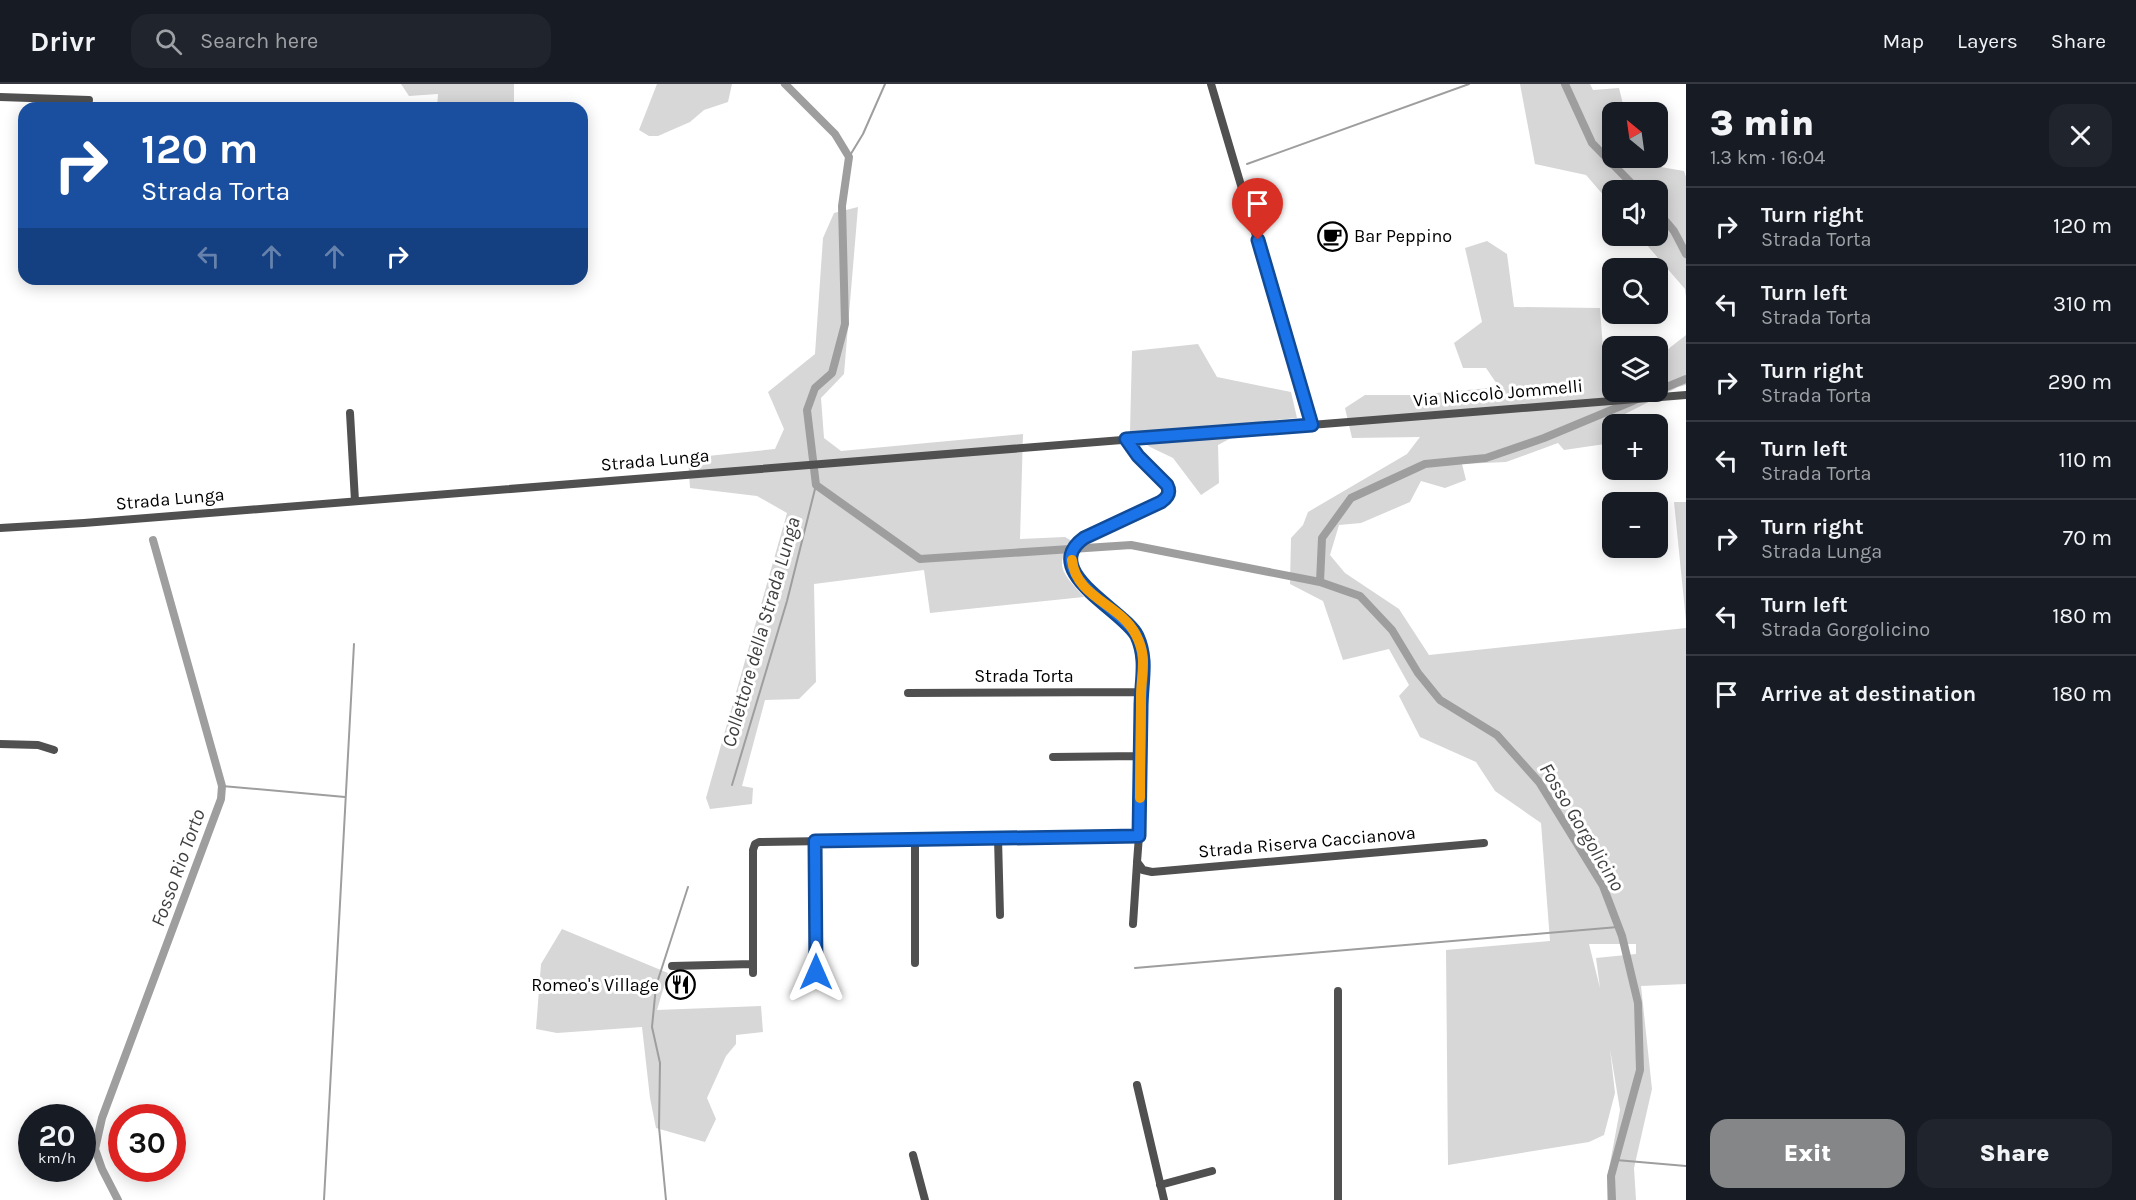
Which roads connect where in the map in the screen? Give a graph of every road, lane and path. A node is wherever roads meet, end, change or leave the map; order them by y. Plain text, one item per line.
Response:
1 (1211, 84) edge
2 (0, 97) edge
3 (89, 100) dead end
4 (1686, 395) edge
5 (350, 413) dead end
6 (1312, 425) junction
7 (1126, 439) junction
8 (355, 501) junction
9 (0, 528) edge
10 (1141, 692) junction
11 (908, 693) dead end
12 (0, 744) edge
13 (54, 750) dead end
14 (1140, 756) junction
15 (1053, 757) dead end
16 (1139, 836) junction
17 (998, 838) junction
18 (915, 839) junction
19 (815, 841) junction
20 (1484, 843) dead end
21 (1137, 862) junction
22 (1000, 915) dead end
23 (1133, 924) dead end
24 (915, 963) dead end
25 (672, 966) dead end
26 (816, 972) dead end
27 (1338, 991) dead end
28 (1137, 1085) dead end
29 (913, 1155) dead end
30 (1212, 1172) dead end
31 (1160, 1185) junction
32 (925, 1200) edge
33 (1164, 1200) edge
34 (1338, 1200) edge

1 - 6 street
2 - 3 street
4 - 6 street, Via Niccolò Jommelli
5 - 8 street
6 - 7 street, Strada Lunga
7 - 8 street, Strada Lunga
7 - 10 street
8 - 9 street, Strada Lunga
10 - 11 street, Strada Torta
10 - 14 street
12 - 13 street
14 - 15 street
14 - 16 street
16 - 17 street
16 - 21 street
17 - 18 street
17 - 22 street
18 - 19 street
18 - 24 street
19 - 25 street
19 - 26 street
20 - 21 street, Strada Riserva Caccianova
21 - 23 street
27 - 34 street
28 - 31 street
29 - 32 street
30 - 31 street
31 - 33 street

